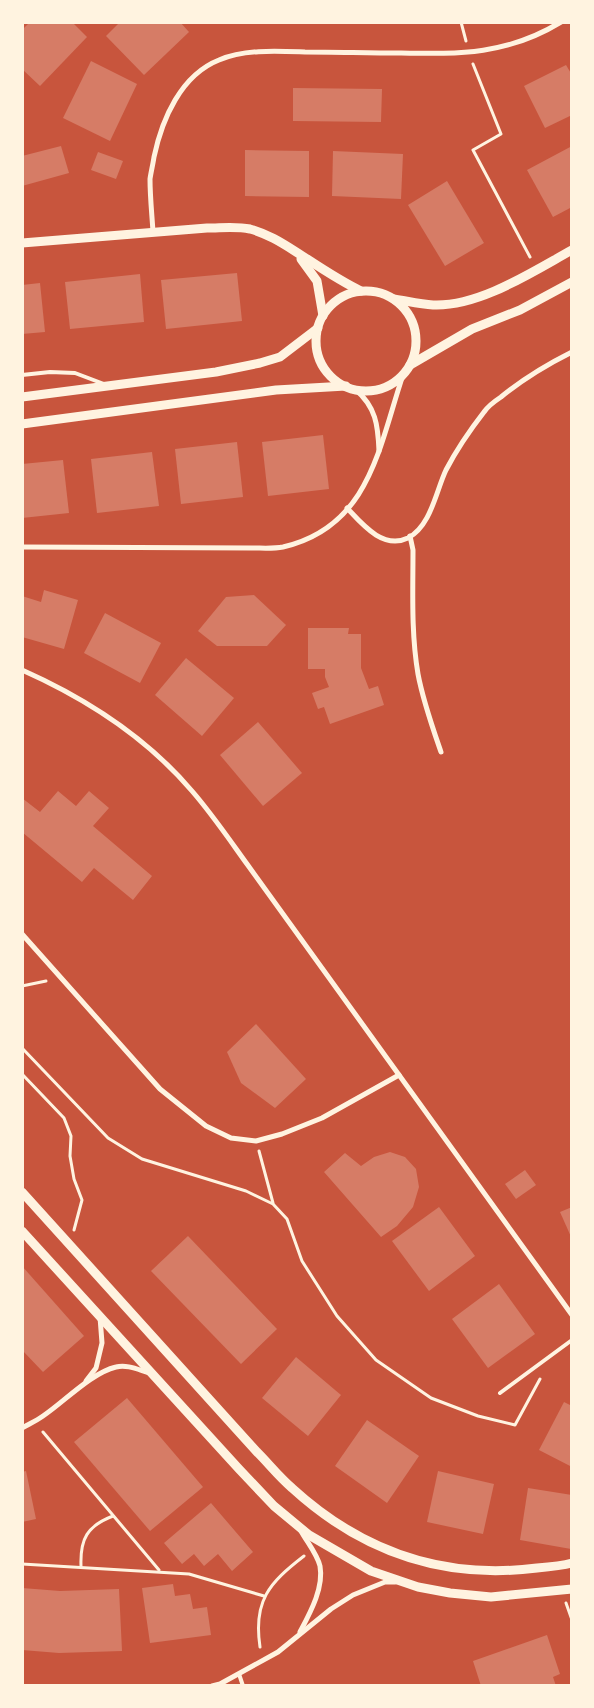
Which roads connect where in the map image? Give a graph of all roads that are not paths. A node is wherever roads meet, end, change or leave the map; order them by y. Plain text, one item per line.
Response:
1 (561, 22) edge
2 (153, 232) junction
3 (22, 243) edge
4 (282, 243) junction
5 (572, 250) edge
6 (572, 282) edge
7 (361, 291) junction
8 (394, 299) junction
9 (323, 316) junction
10 (318, 328) junction
11 (572, 352) edge
12 (410, 364) junction
13 (22, 375) edge
14 (403, 375) junction
15 (109, 386) junction
16 (351, 388) junction
17 (22, 397) edge
18 (22, 424) edge
19 (379, 454) junction
20 (347, 508) junction
21 (410, 536) junction
22 (22, 547) edge
23 (22, 670) edge
24 (440, 752) dead end
25 (22, 934) edge
26 (399, 1075) junction
27 (22, 1192) edge
28 (22, 1231) edge
29 (572, 1315) edge
30 (100, 1316) junction
31 (572, 1340) edge
32 (152, 1374) junction
33 (82, 1386) junction
34 (500, 1393) dead end
35 (22, 1428) edge
36 (298, 1526) junction
37 (572, 1563) edge
38 (403, 1582) junction
39 (572, 1589) edge
40 (299, 1634) junction
41 (239, 1674) junction
42 (212, 1686) edge
43 (243, 1686) edge

1 - 2 street
2 - 3 street
2 - 4 street
4 - 7 street
4 - 9 street
5 - 8 street
6 - 12 street
7 - 8 street
7 - 9 street
8 - 12 street
9 - 10 street
10 - 15 street
10 - 16 street
11 - 21 street
12 - 14 street
13 - 15 lane
14 - 16 street
14 - 19 street
15 - 17 street
16 - 18 street
16 - 19 street
19 - 20 street
20 - 21 street
20 - 22 street
21 - 24 street
23 - 26 street
25 - 26 street
26 - 29 street
27 - 37 street
28 - 30 street
30 - 32 street
30 - 33 street
31 - 34 lane
32 - 33 street
32 - 36 street
33 - 35 street
36 - 38 street
36 - 40 street
38 - 39 street
38 - 40 street
40 - 41 street
41 - 42 street
41 - 43 lane

